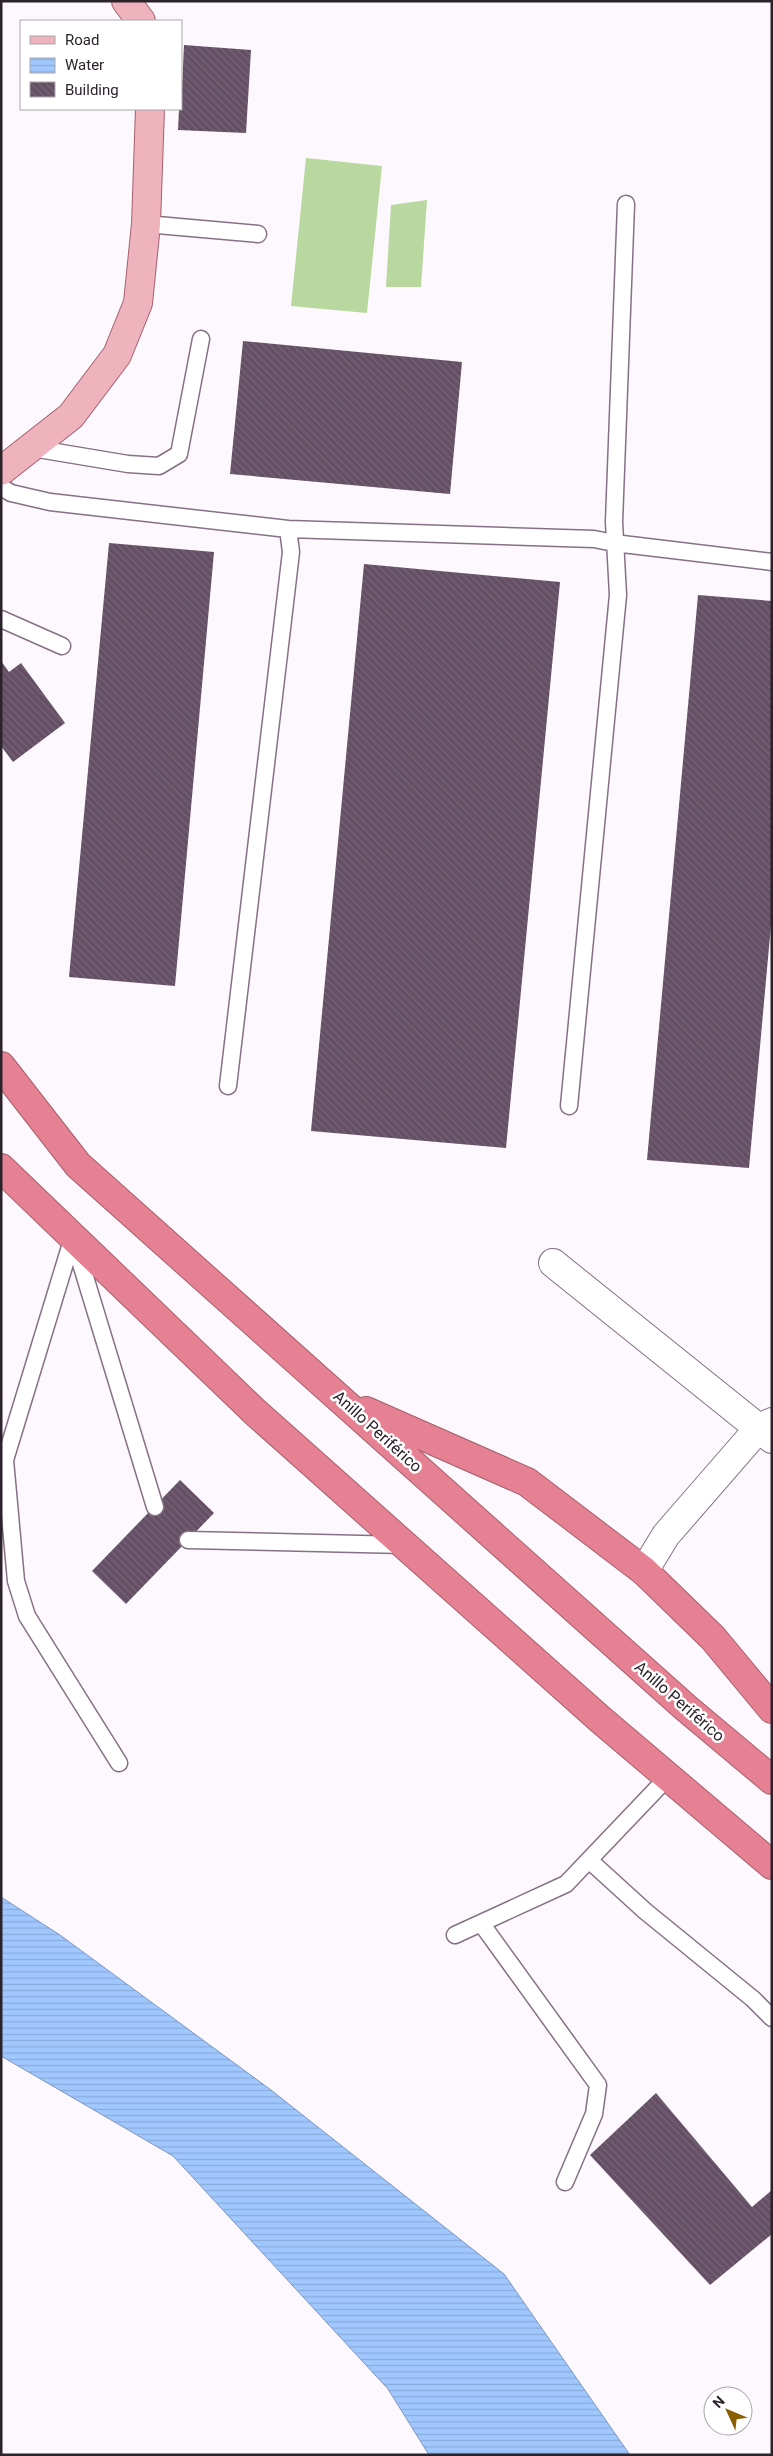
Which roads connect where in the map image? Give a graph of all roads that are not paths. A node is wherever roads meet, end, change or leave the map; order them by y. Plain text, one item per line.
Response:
1 (126, 1) edge
2 (149, 1) edge
3 (140, 20) edge
4 (147, 20) edge
5 (150, 110) edge
6 (626, 204) dead end
7 (146, 224) junction
8 (258, 234) dead end
9 (201, 339) dead end
10 (32, 448) junction
11 (1, 471) edge
12 (1, 487) edge
13 (288, 529) junction
14 (614, 543) junction
15 (772, 562) edge
16 (1, 619) edge
17 (62, 646) dead end
18 (1, 1066) edge
19 (228, 1086) dead end
20 (1, 1092) edge
21 (569, 1106) dead end
22 (78, 1166) junction
23 (1, 1168) edge
24 (73, 1237) junction
25 (553, 1263) dead end
26 (343, 1400) junction
27 (767, 1430) edge
28 (155, 1507) dead end
29 (188, 1540) dead end
30 (404, 1545) junction
31 (644, 1571) junction
32 (772, 1708) edge
33 (119, 1763) dead end
34 (668, 1777) junction
35 (772, 1780) edge
36 (589, 1860) junction
37 (772, 1865) edge
38 (482, 1924) junction
39 (455, 1935) dead end
40 (772, 2018) edge
41 (565, 2182) dead end

1 - 3 main road
2 - 4 main road
5 - 7 main road
6 - 14 lane
7 - 8 lane
7 - 10 main road
9 - 10 lane
10 - 11 main road
12 - 13 lane
13 - 14 lane
13 - 19 lane
14 - 15 lane
14 - 21 lane
16 - 17 lane
18 - 22 highway, Anillo Periférico
20 - 22 highway
22 - 26 highway, Anillo Periférico
23 - 24 highway
24 - 28 lane
24 - 30 highway
24 - 33 lane
25 - 27 street
26 - 31 highway
26 - 35 highway, Anillo Periférico
27 - 31 street
29 - 30 lane
30 - 34 highway
31 - 32 highway
34 - 36 lane
34 - 37 highway
36 - 38 lane
36 - 40 lane
38 - 39 lane
38 - 41 lane

